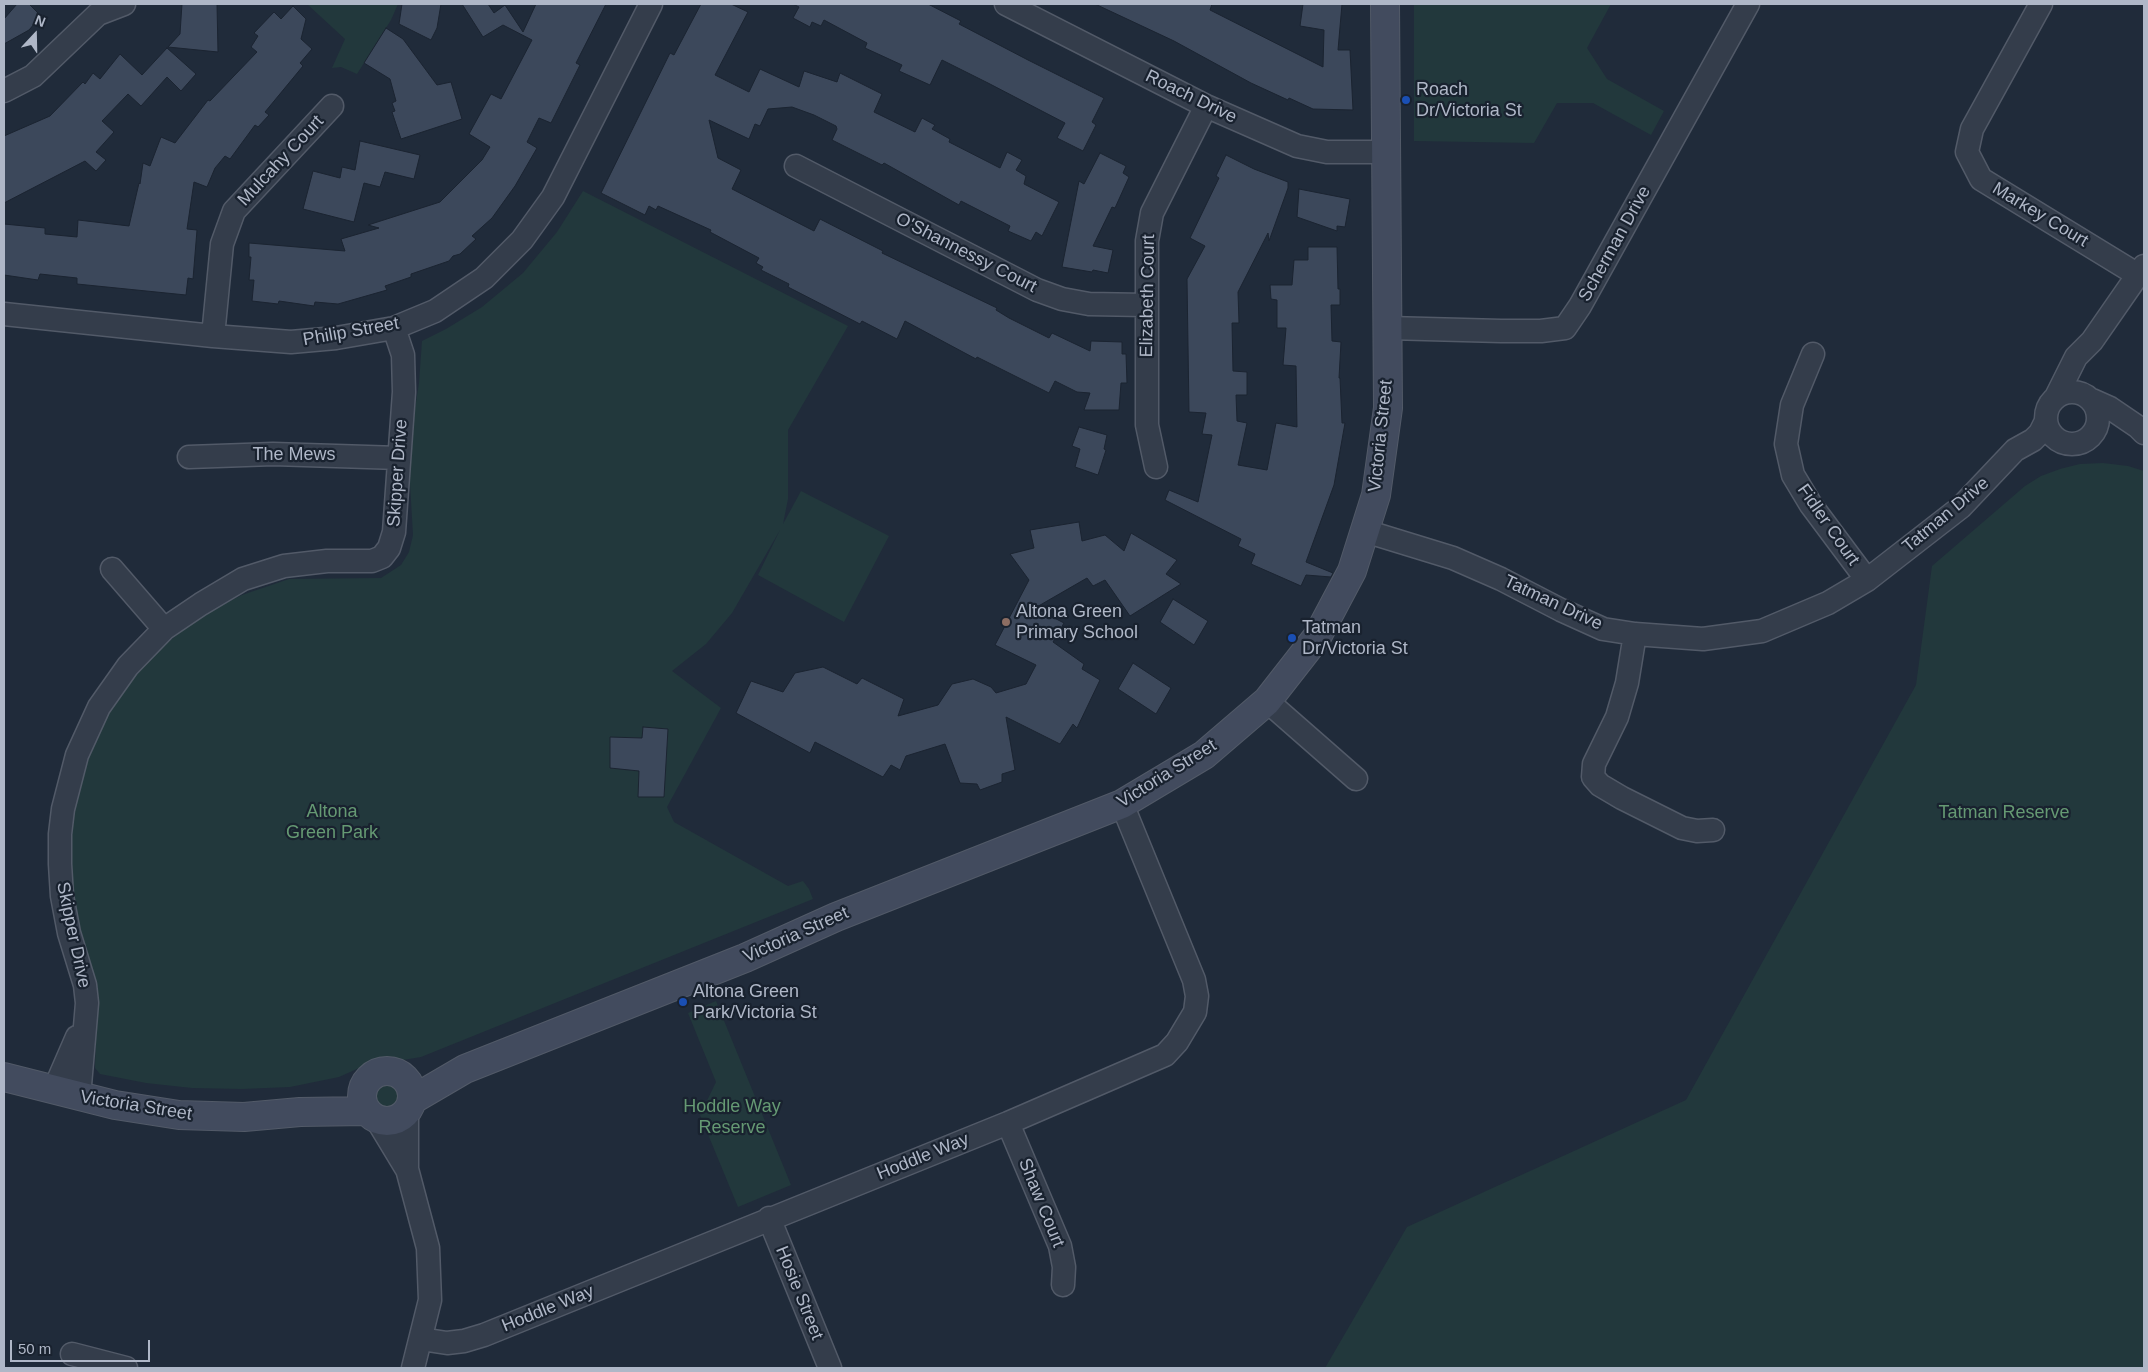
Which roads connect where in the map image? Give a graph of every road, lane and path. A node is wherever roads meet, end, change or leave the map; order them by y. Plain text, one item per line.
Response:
1 (124, 4) edge
2 (652, 4) edge
3 (1006, 4) edge
4 (1384, 4) edge
5 (1748, 4) edge
6 (2041, 4) edge
7 (4, 91) edge
8 (332, 106) dead end
9 (1206, 106) junction
10 (1386, 152) junction
11 (796, 166) dead end
12 (2141, 270) edge
13 (1145, 305) junction
14 (4, 314) edge
15 (394, 328) junction
16 (1388, 328) junction
17 (213, 336) junction
18 (2092, 341) junction
19 (1813, 354) dead end
20 (2056, 397) junction
21 (2088, 397) junction
22 (2046, 421) junction
23 (2096, 430) junction
24 (2144, 433) edge
25 (2144, 440) edge
26 (2068, 444) junction
27 (189, 457) dead end
28 (399, 458) junction
29 (1156, 467) dead end
30 (1996, 472) junction
31 (1365, 531) junction
32 (112, 569) dead end
33 (1866, 580) junction
34 (164, 630) junction
35 (1635, 634) junction
36 (1267, 700) junction
37 (1356, 780) dead end
38 (1122, 804) junction
39 (1713, 830) dead end
40 (4, 1077) edge
41 (366, 1083) junction
42 (66, 1094) junction
43 (407, 1096) junction
44 (300, 1112) junction
45 (372, 1115) junction
46 (1008, 1123) junction
47 (407, 1169) junction
48 (769, 1218) junction
49 (1063, 1285) dead end
50 (422, 1339) junction
51 (72, 1354) dead end
52 (126, 1368) edge
53 (414, 1368) edge
54 (830, 1368) edge

1 - 7 street
2 - 15 street, Philip Street
3 - 9 street, Roach Drive
4 - 10 street, Victoria Street
5 - 16 street, Scherman Drive
6 - 12 street, Markey Court
8 - 17 street, Mulcahy Court
9 - 10 street, Roach Drive
9 - 13 street, Elizabeth Court
10 - 16 street, Victoria Street
11 - 13 street, O'Shannessy Court
12 - 18 street
13 - 29 street, Elizabeth Court
14 - 17 street, Philip Street
15 - 17 street, Philip Street
15 - 28 street, Skipper Drive
16 - 31 street, Victoria Street
18 - 20 street
18 - 21 street
19 - 33 street, Fidler Court
20 - 21 street
20 - 22 street
21 - 23 street
21 - 24 street
22 - 26 street
22 - 30 street, Tatman Drive
23 - 25 street
23 - 26 street
26 - 30 street, Tatman Drive
27 - 28 street, The Mews
28 - 34 street, Skipper Drive
30 - 33 street, Tatman Drive
31 - 35 street, Tatman Drive
31 - 36 street, Victoria Street
32 - 34 street
33 - 35 street, Tatman Drive
34 - 42 street, Skipper Drive
35 - 39 street
36 - 37 street
36 - 38 street, Victoria Street
38 - 43 street, Victoria Street
38 - 46 street, Hoddle Way
40 - 42 street, Victoria Street
41 - 43 street
41 - 44 street, Victoria Street
41 - 45 street
42 - 44 street, Victoria Street
43 - 45 street
43 - 47 street
44 - 45 street, Victoria Street
45 - 47 street
46 - 48 street, Hoddle Way
46 - 49 street, Shaw Court
47 - 50 street
48 - 50 street, Hoddle Way
48 - 54 street, Hosie Street
50 - 53 street
51 - 52 street

